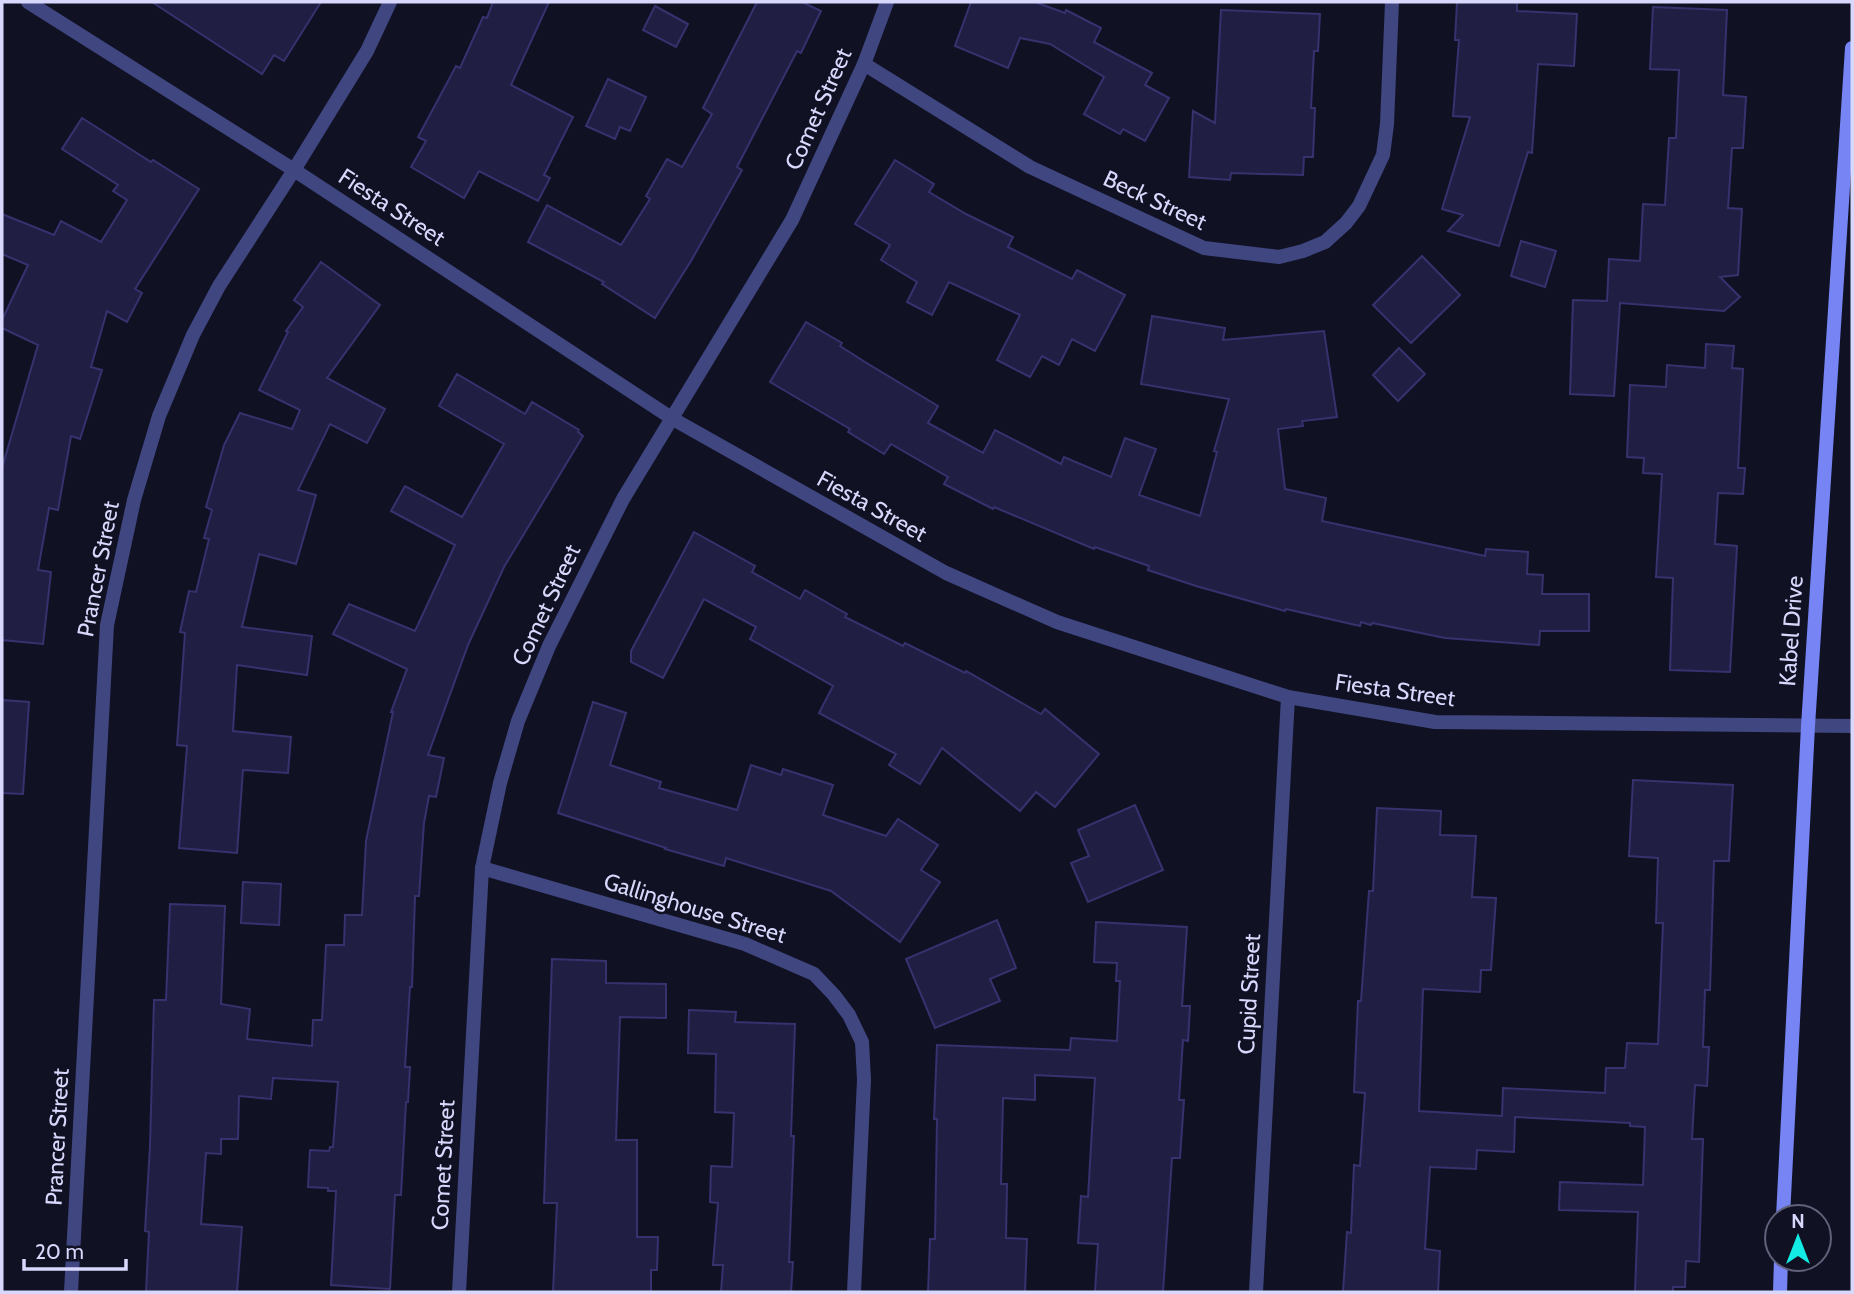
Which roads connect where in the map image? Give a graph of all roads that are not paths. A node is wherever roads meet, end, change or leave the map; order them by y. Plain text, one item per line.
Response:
1 (28, 2) edge
2 (390, 2) edge
3 (887, 2) edge
4 (1392, 2) edge
5 (1852, 48) edge
6 (864, 64) junction
7 (294, 170) junction
8 (673, 419) junction
9 (1288, 697) junction
10 (1808, 726) junction
11 (1852, 726) edge
12 (482, 868) junction
13 (1784, 1203) edge
14 (1781, 1273) edge
15 (71, 1292) edge
16 (459, 1292) edge
17 (853, 1292) edge
18 (1256, 1292) edge
19 (1780, 1292) edge

1 - 7 street, Fiesta Street
2 - 7 street, Prancer Street
3 - 6 street, Comet Street
4 - 6 street, Beck Street
5 - 10 street, Kabel Drive
6 - 8 street, Comet Street
7 - 8 street, Fiesta Street
7 - 15 street, Prancer Street
8 - 9 street, Fiesta Street
8 - 12 street, Comet Street
9 - 10 street, Fiesta Street
9 - 18 street, Cupid Street
10 - 11 street, Fiesta Street
10 - 13 street, Kabel Drive
12 - 16 street, Comet Street
12 - 17 street, Gallinghouse Street
14 - 19 street

